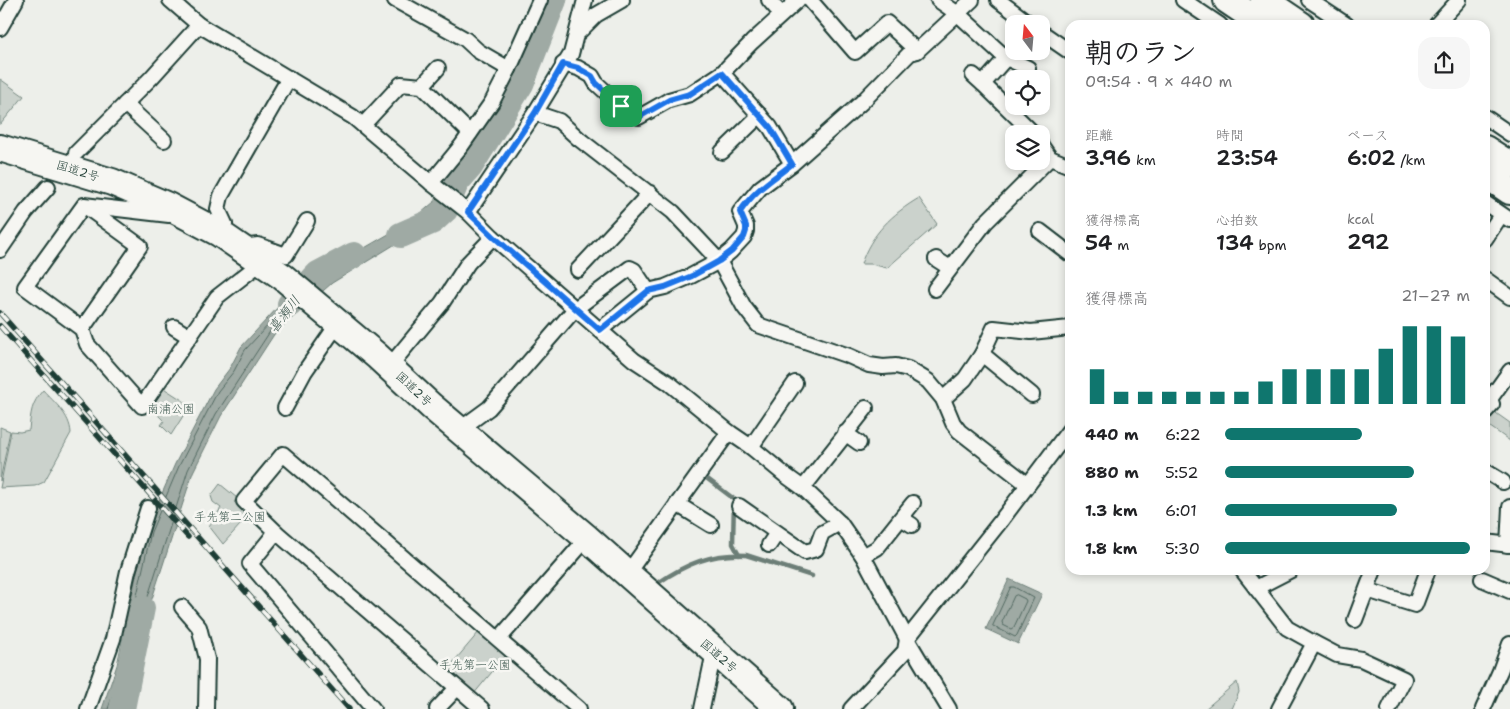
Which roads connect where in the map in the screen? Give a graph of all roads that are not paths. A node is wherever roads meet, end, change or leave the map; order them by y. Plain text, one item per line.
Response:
1 (16, 0) edge
2 (170, 0) edge
3 (395, 0) edge
4 (540, 0) edge
5 (585, 0) edge
6 (622, 0) edge
7 (769, 0) edge
8 (798, 0) edge
9 (810, 0) edge
10 (938, 0) edge
11 (972, 0) edge
12 (998, 0) edge
13 (1183, 0) edge
14 (1226, 0) edge
15 (1264, 0) edge
16 (1309, 0) edge
17 (1459, 0) edge
18 (781, 14) junction
19 (958, 14) junction
20 (1018, 15) edge
21 (1213, 20) edge
22 (1256, 20) edge
23 (1294, 20) edge
24 (1339, 20) edge
25 (1441, 20) edge
26 (199, 25) junction
27 (0, 28) edge
28 (578, 33) junction
29 (1050, 38) edge
30 (1065, 49) edge
31 (916, 51) junction
32 (1005, 57) edge
33 (1005, 59) edge
34 (1010, 60) edge
35 (563, 64) junction
36 (438, 68) dead end
37 (1028, 68) dead end
38 (509, 69) junction
39 (722, 73) junction
40 (289, 78) junction
41 (422, 86) junction
42 (125, 104) junction
43 (535, 113) junction
44 (760, 116) junction
45 (1490, 120) edge
46 (363, 125) junction
47 (1025, 125) edge
48 (470, 133) junction
49 (1510, 134) edge
50 (164, 140) dead end
51 (0, 148) edge
52 (1490, 151) edge
53 (722, 152) dead end
54 (76, 153) dead end
55 (1050, 158) edge
56 (792, 164) junction
57 (1065, 164) edge
58 (1510, 165) edge
59 (1038, 170) edge
60 (95, 176) junction
61 (1490, 182) edge
62 (433, 184) junction
63 (48, 187) dead end
64 (650, 193) junction
65 (84, 205) junction
66 (1490, 205) edge
67 (1507, 208) edge
68 (466, 210) junction
69 (307, 221) dead end
70 (1040, 231) dead end
71 (1490, 232) edge
72 (219, 233) junction
73 (493, 236) junction
74 (0, 250) edge
75 (1065, 250) edge
76 (250, 254) junction
77 (936, 259) dead end
78 (719, 261) junction
79 (950, 268) junction
80 (578, 270) dead end
81 (1490, 283) edge
82 (935, 289) dead end
83 (648, 291) junction
84 (1510, 297) edge
85 (574, 309) junction
86 (329, 314) junction
87 (174, 327) dead end
88 (82, 329) junction
89 (1065, 329) edge
90 (600, 330) junction
91 (190, 337) junction
92 (982, 354) junction
93 (389, 367) junction
94 (1510, 371) edge
95 (795, 383) dead end
96 (1032, 395) dead end
97 (1490, 398) edge
98 (943, 399) junction
99 (285, 408) dead end
100 (866, 408) dead end
101 (459, 430) junction
102 (729, 432) junction
103 (845, 434) junction
104 (1065, 435) edge
105 (859, 444) dead end
106 (751, 447) junction
107 (1490, 474) edge
108 (1503, 482) dead end
109 (1027, 484) junction
110 (803, 488) junction
111 (913, 503) dead end
112 (677, 504) junction
113 (739, 506) dead end
114 (1510, 507) edge
115 (148, 508) dead end
116 (840, 522) junction
117 (711, 525) dead end
118 (276, 532) junction
119 (778, 533) junction
120 (587, 538) junction
121 (1490, 543) edge
122 (769, 545) dead end
123 (1509, 545) edge
124 (863, 556) junction
125 (627, 574) junction
126 (1246, 575) edge
127 (1281, 575) edge
128 (1372, 575) edge
129 (1426, 575) edge
130 (1482, 579) dead end
131 (1256, 588) junction
132 (1366, 590) junction
133 (1510, 590) edge
134 (182, 607) dead end
135 (1355, 620) dead end
136 (499, 639) junction
137 (907, 639) junction
138 (1314, 643) junction
139 (1510, 644) edge
140 (714, 652) junction
141 (457, 688) junction
142 (88, 709) edge
143 (206, 709) edge
144 (373, 709) edge
145 (437, 709) edge
146 (482, 709) edge
147 (579, 709) edge
148 (702, 709) edge
149 (780, 709) edge
150 (851, 709) edge
151 (949, 709) edge
152 (1279, 709) edge
153 (1389, 709) edge
154 (1483, 709) edge

1 - 27 street
2 - 26 street
3 - 38 street
4 - 38 street
5 - 28 street
6 - 28 street
7 - 18 street
8 - 18 street
9 - 31 street
10 - 19 street
11 - 19 street
12 - 20 street
13 - 21 street
14 - 22 highway
15 - 23 highway
16 - 24 street
17 - 25 street
18 - 39 street
19 - 31 street
19 - 32 street
26 - 40 street
26 - 42 street
28 - 35 street
29 - 30 street
31 - 56 street
33 - 47 street
34 - 37 street
35 - 39 street
35 - 43 street
36 - 41 street
38 - 48 street
39 - 44 street
40 - 46 street
40 - 72 street
41 - 46 street
41 - 48 street
42 - 50 street
42 - 54 street
43 - 64 street
43 - 68 street
44 - 53 street
44 - 56 street
45 - 49 street
46 - 62 street
48 - 62 street
51 - 60 highway, 国道2号
52 - 58 highway
55 - 57 street
56 - 78 street
59 - 79 street
60 - 65 street
60 - 72 highway, 国道2号
61 - 67 highway
62 - 68 street
63 - 74 street
64 - 78 street
64 - 80 street
65 - 88 street
65 - 88 street
66 - 67 street
67 - 71 street
68 - 73 street
69 - 76 street
70 - 75 street
72 - 76 highway, 国道2号
73 - 85 street
73 - 93 street
76 - 86 highway, 国道2号
76 - 91 street
77 - 79 street
78 - 83 street
78 - 98 street
79 - 82 street
81 - 84 street
83 - 85 street
83 - 90 street
85 - 90 street
85 - 101 street
86 - 93 highway, 国道2号
86 - 99 street
87 - 91 street
88 - 91 street
89 - 92 street
90 - 102 street
92 - 96 street
92 - 98 street
93 - 101 highway, 国道2号
94 - 97 street
95 - 106 street
98 - 109 street
100 - 103 street
101 - 120 highway, 国道2号
102 - 106 street
102 - 112 street
103 - 105 street
103 - 110 street
104 - 109 street
106 - 110 street
107 - 108 street
109 - 137 street
110 - 116 street
111 - 124 street
112 - 117 street
112 - 125 street
113 - 119 street
114 - 123 street
115 - 142 street
116 - 119 street
116 - 124 street
118 - 136 street
118 - 141 street
118 - 144 street
119 - 122 street
120 - 125 highway, 国道2号
120 - 136 street
121 - 123 street
124 - 137 street
125 - 140 highway, 国道2号
126 - 131 street
127 - 131 street
128 - 132 street
129 - 132 street
130 - 133 street
131 - 138 street
132 - 135 street
134 - 143 street
136 - 147 street
137 - 150 street
137 - 151 street
138 - 152 street
138 - 153 street
139 - 154 street
140 - 148 street
140 - 149 highway, 国道2号
141 - 145 street
141 - 146 street

